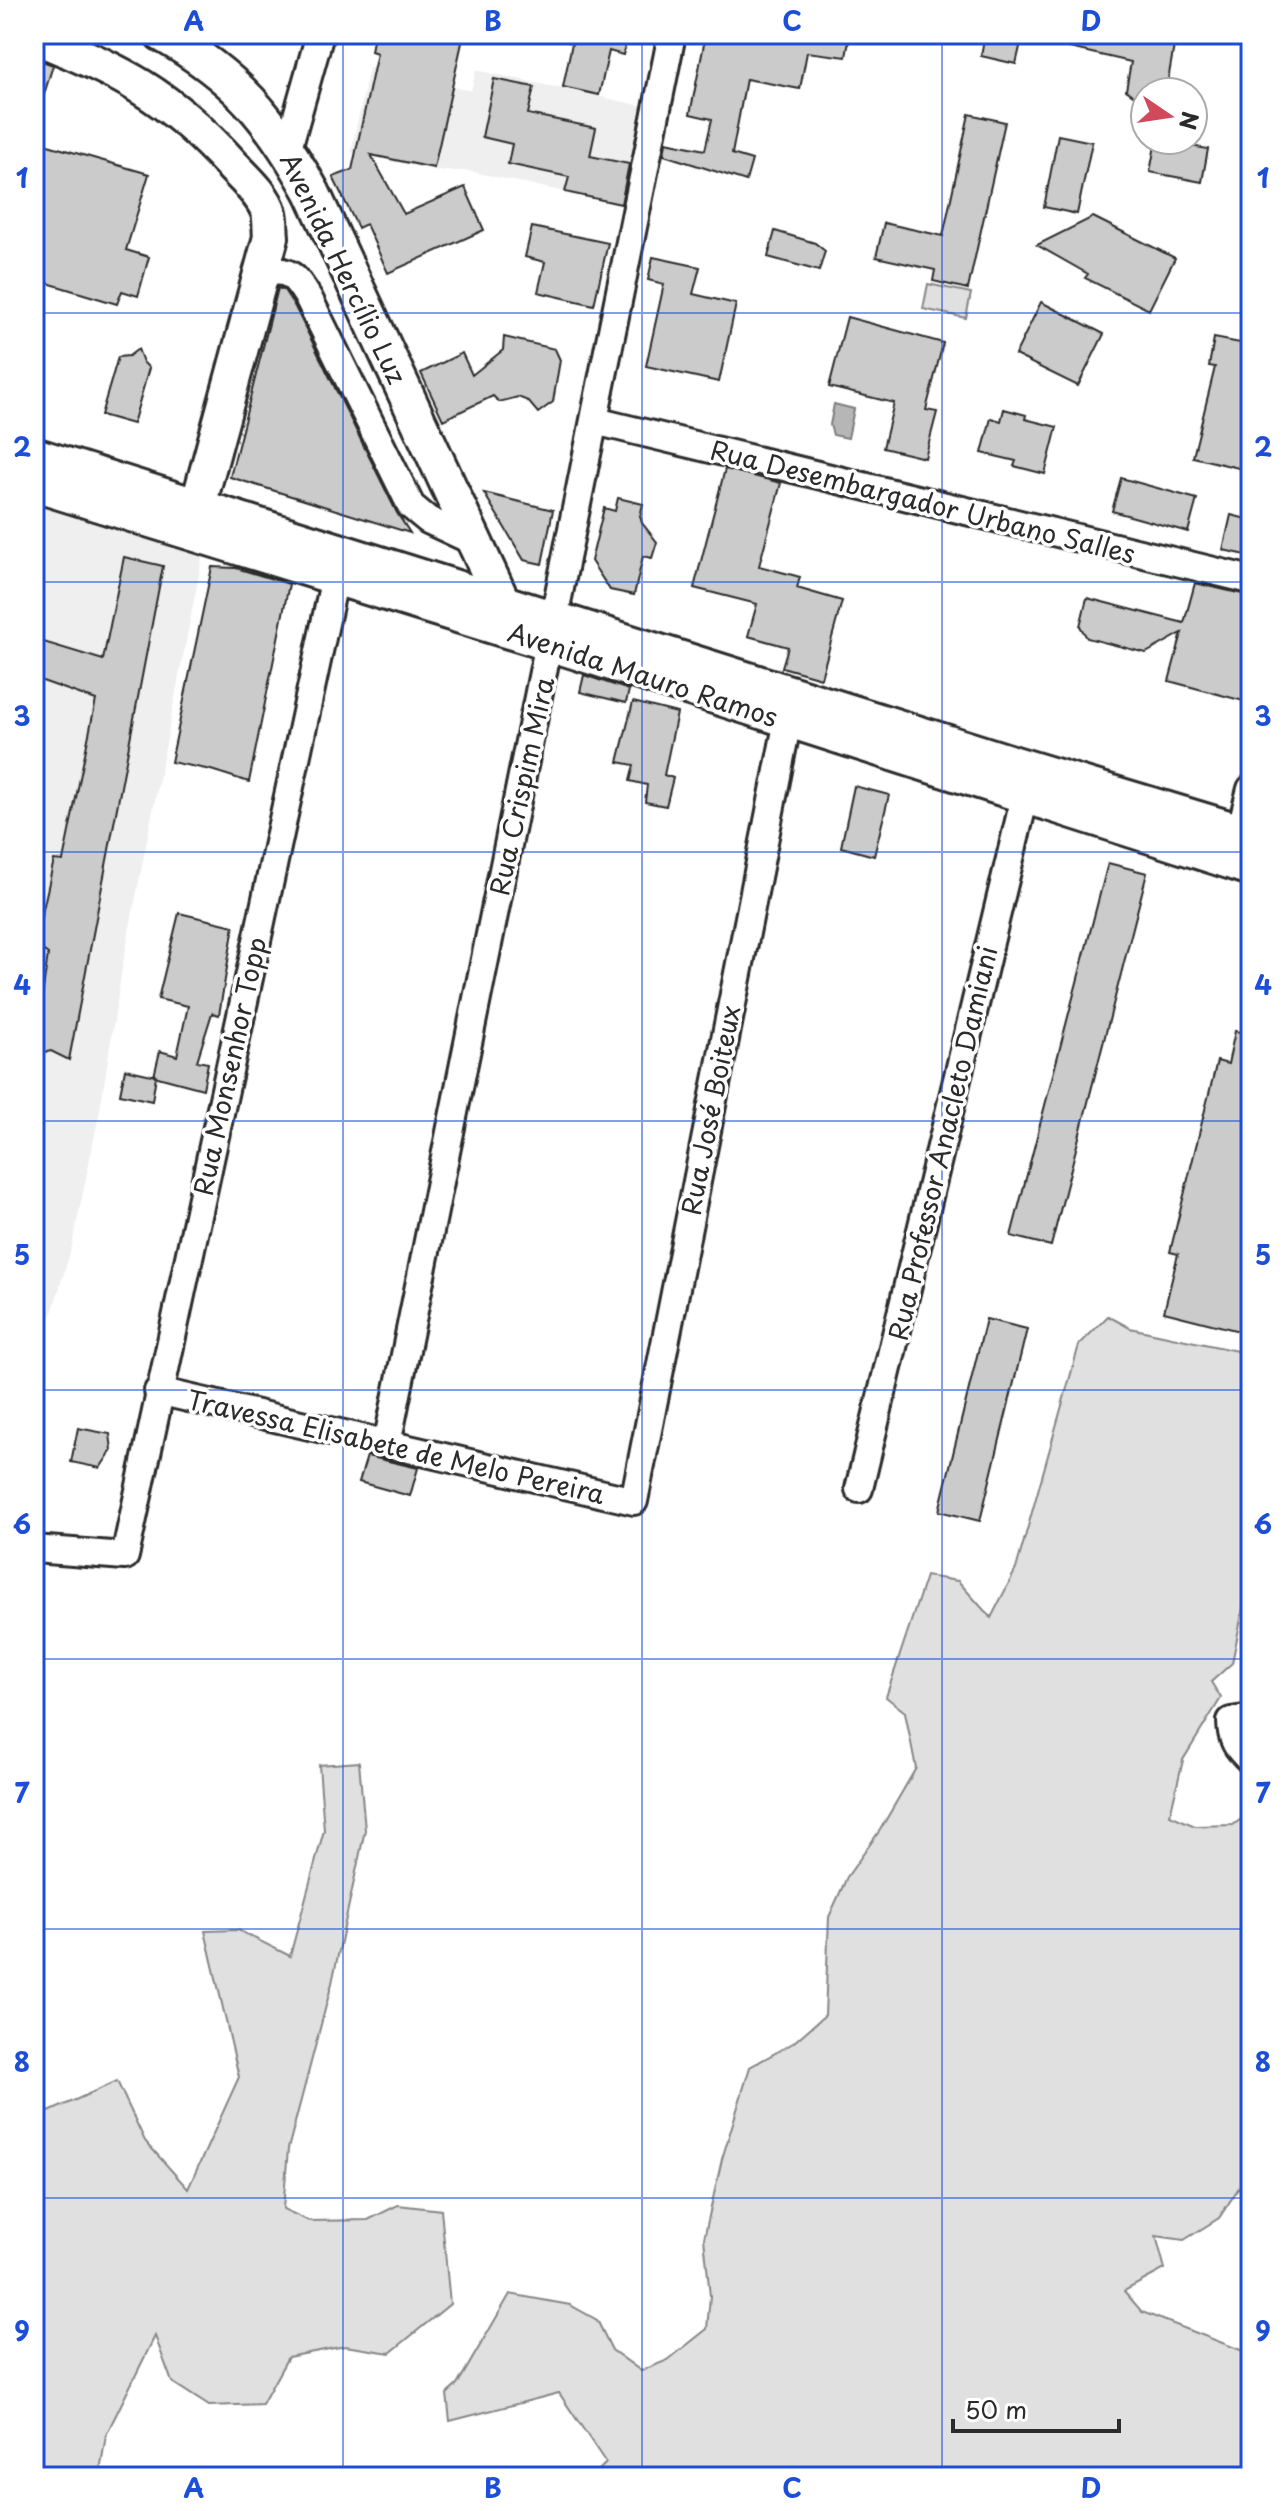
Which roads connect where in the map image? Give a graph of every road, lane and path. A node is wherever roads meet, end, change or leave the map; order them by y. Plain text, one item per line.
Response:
1 (162, 34) edge
2 (320, 34) edge
3 (672, 34) edge
4 (34, 36) edge
5 (288, 148) junction
6 (258, 194) junction
7 (271, 237) junction
8 (335, 244) junction
9 (261, 274) junction
10 (595, 421) junction
11 (34, 455) edge
12 (34, 484) edge
13 (194, 519) junction
14 (475, 542) junction
15 (335, 577) junction
16 (1251, 580) edge
17 (491, 612) junction
18 (553, 631) junction
19 (788, 720) junction
20 (1251, 789) edge
21 (1025, 796) junction
22 (1244, 849) edge
23 (158, 1391) junction
24 (387, 1444) junction
25 (859, 1489) dead end
26 (634, 1501) joint
27 (34, 1549) edge
28 (1251, 1718) edge
29 (1251, 1761) edge

1 - 5 main road, Avenida Hercílio Luz
2 - 5 street
3 - 10 street, Rua Crispim Mira
4 - 6 main road, Avenida Hercílio Luz
5 - 6 main road
5 - 8 main road, Avenida Hercílio Luz
6 - 7 main road
7 - 8 main road
7 - 9 main road
8 - 14 main road, Avenida Hercílio Luz
9 - 13 main road
9 - 14 street, Avenida Hercílio Luz
10 - 16 street, Rua Desembargador Urbano Salles
10 - 18 street, Rua Crispim Mira
11 - 13 main road, Avenida Mauro Ramos
12 - 13 main road, Avenida Mauro Ramos
13 - 15 main road, Avenida Mauro Ramos
13 - 17 main road, Avenida Mauro Ramos
14 - 17 main road, Avenida Hercílio Luz
15 - 17 main road, Avenida Mauro Ramos
15 - 23 street, Rua Monsenhor Topp
17 - 18 main road, Avenida Mauro Ramos
18 - 19 main road, Avenida Mauro Ramos
18 - 22 main road, Avenida Mauro Ramos
18 - 24 street, Rua Crispim Mira
19 - 21 main road, Avenida Mauro Ramos
19 - 26 street, Rua José Boiteux
20 - 22 street
21 - 22 main road, Avenida Mauro Ramos
21 - 25 street, Rua Professor Anacleto Damiani
23 - 24 street, Travessa Elisabete de Melo Pereira
23 - 27 street, Rua Monsenhor Topp
24 - 26 street, Travessa Elisabete de Melo Pereira
28 - 29 street

